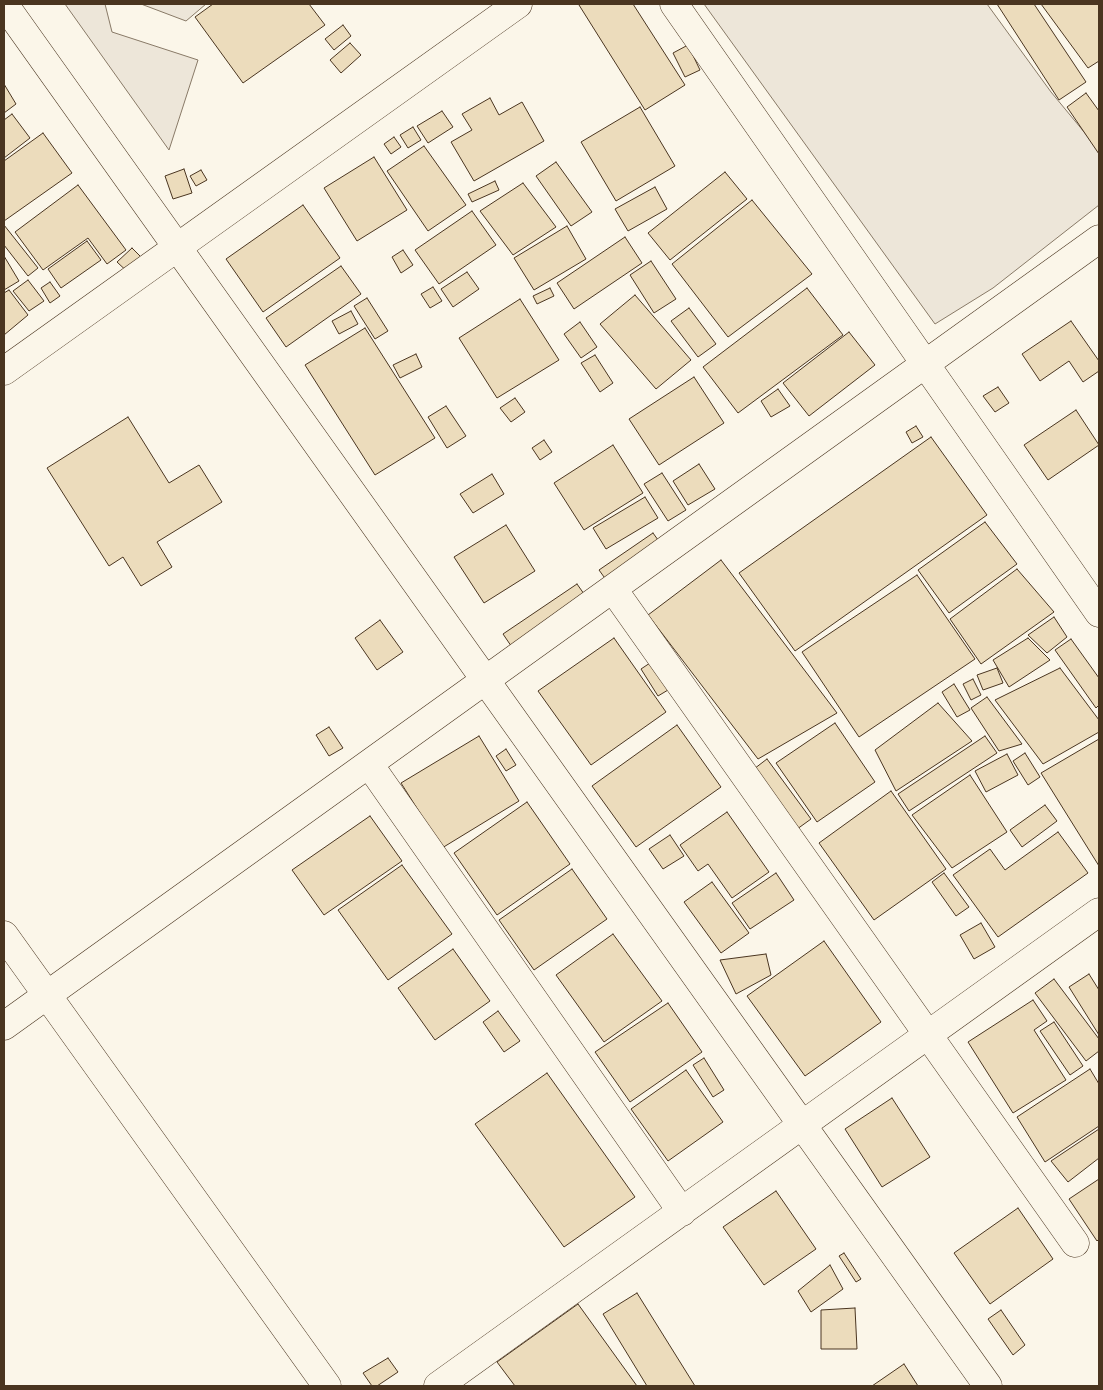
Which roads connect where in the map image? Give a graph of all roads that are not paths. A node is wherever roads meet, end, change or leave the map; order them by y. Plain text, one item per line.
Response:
1 (4, 4) edge
2 (518, 4) edge
3 (674, 4) edge
4 (1099, 239) edge
5 (178, 247) junction
6 (925, 364) junction
7 (4, 371) edge
8 (613, 588) junction
9 (1099, 614) edge
10 (485, 680) junction
11 (369, 764) junction
12 (1099, 912) edge
13 (4, 935) edge
14 (47, 995) junction
15 (4, 1026) edge
16 (928, 1035) junction
17 (802, 1125) junction
18 (682, 1212) junction
19 (1075, 1243) dead end
20 (327, 1386) edge
21 (438, 1386) edge
22 (988, 1386) edge

1 - 5 street
2 - 5 street
3 - 6 street
4 - 6 street
5 - 7 street
5 - 10 street
6 - 8 street
6 - 9 street
8 - 10 street
8 - 16 street
10 - 11 street
10 - 17 street
11 - 14 street
11 - 18 street
12 - 16 street
13 - 14 street
14 - 15 street
14 - 20 street
16 - 17 street
16 - 19 street
17 - 18 street
17 - 22 street
18 - 21 street

